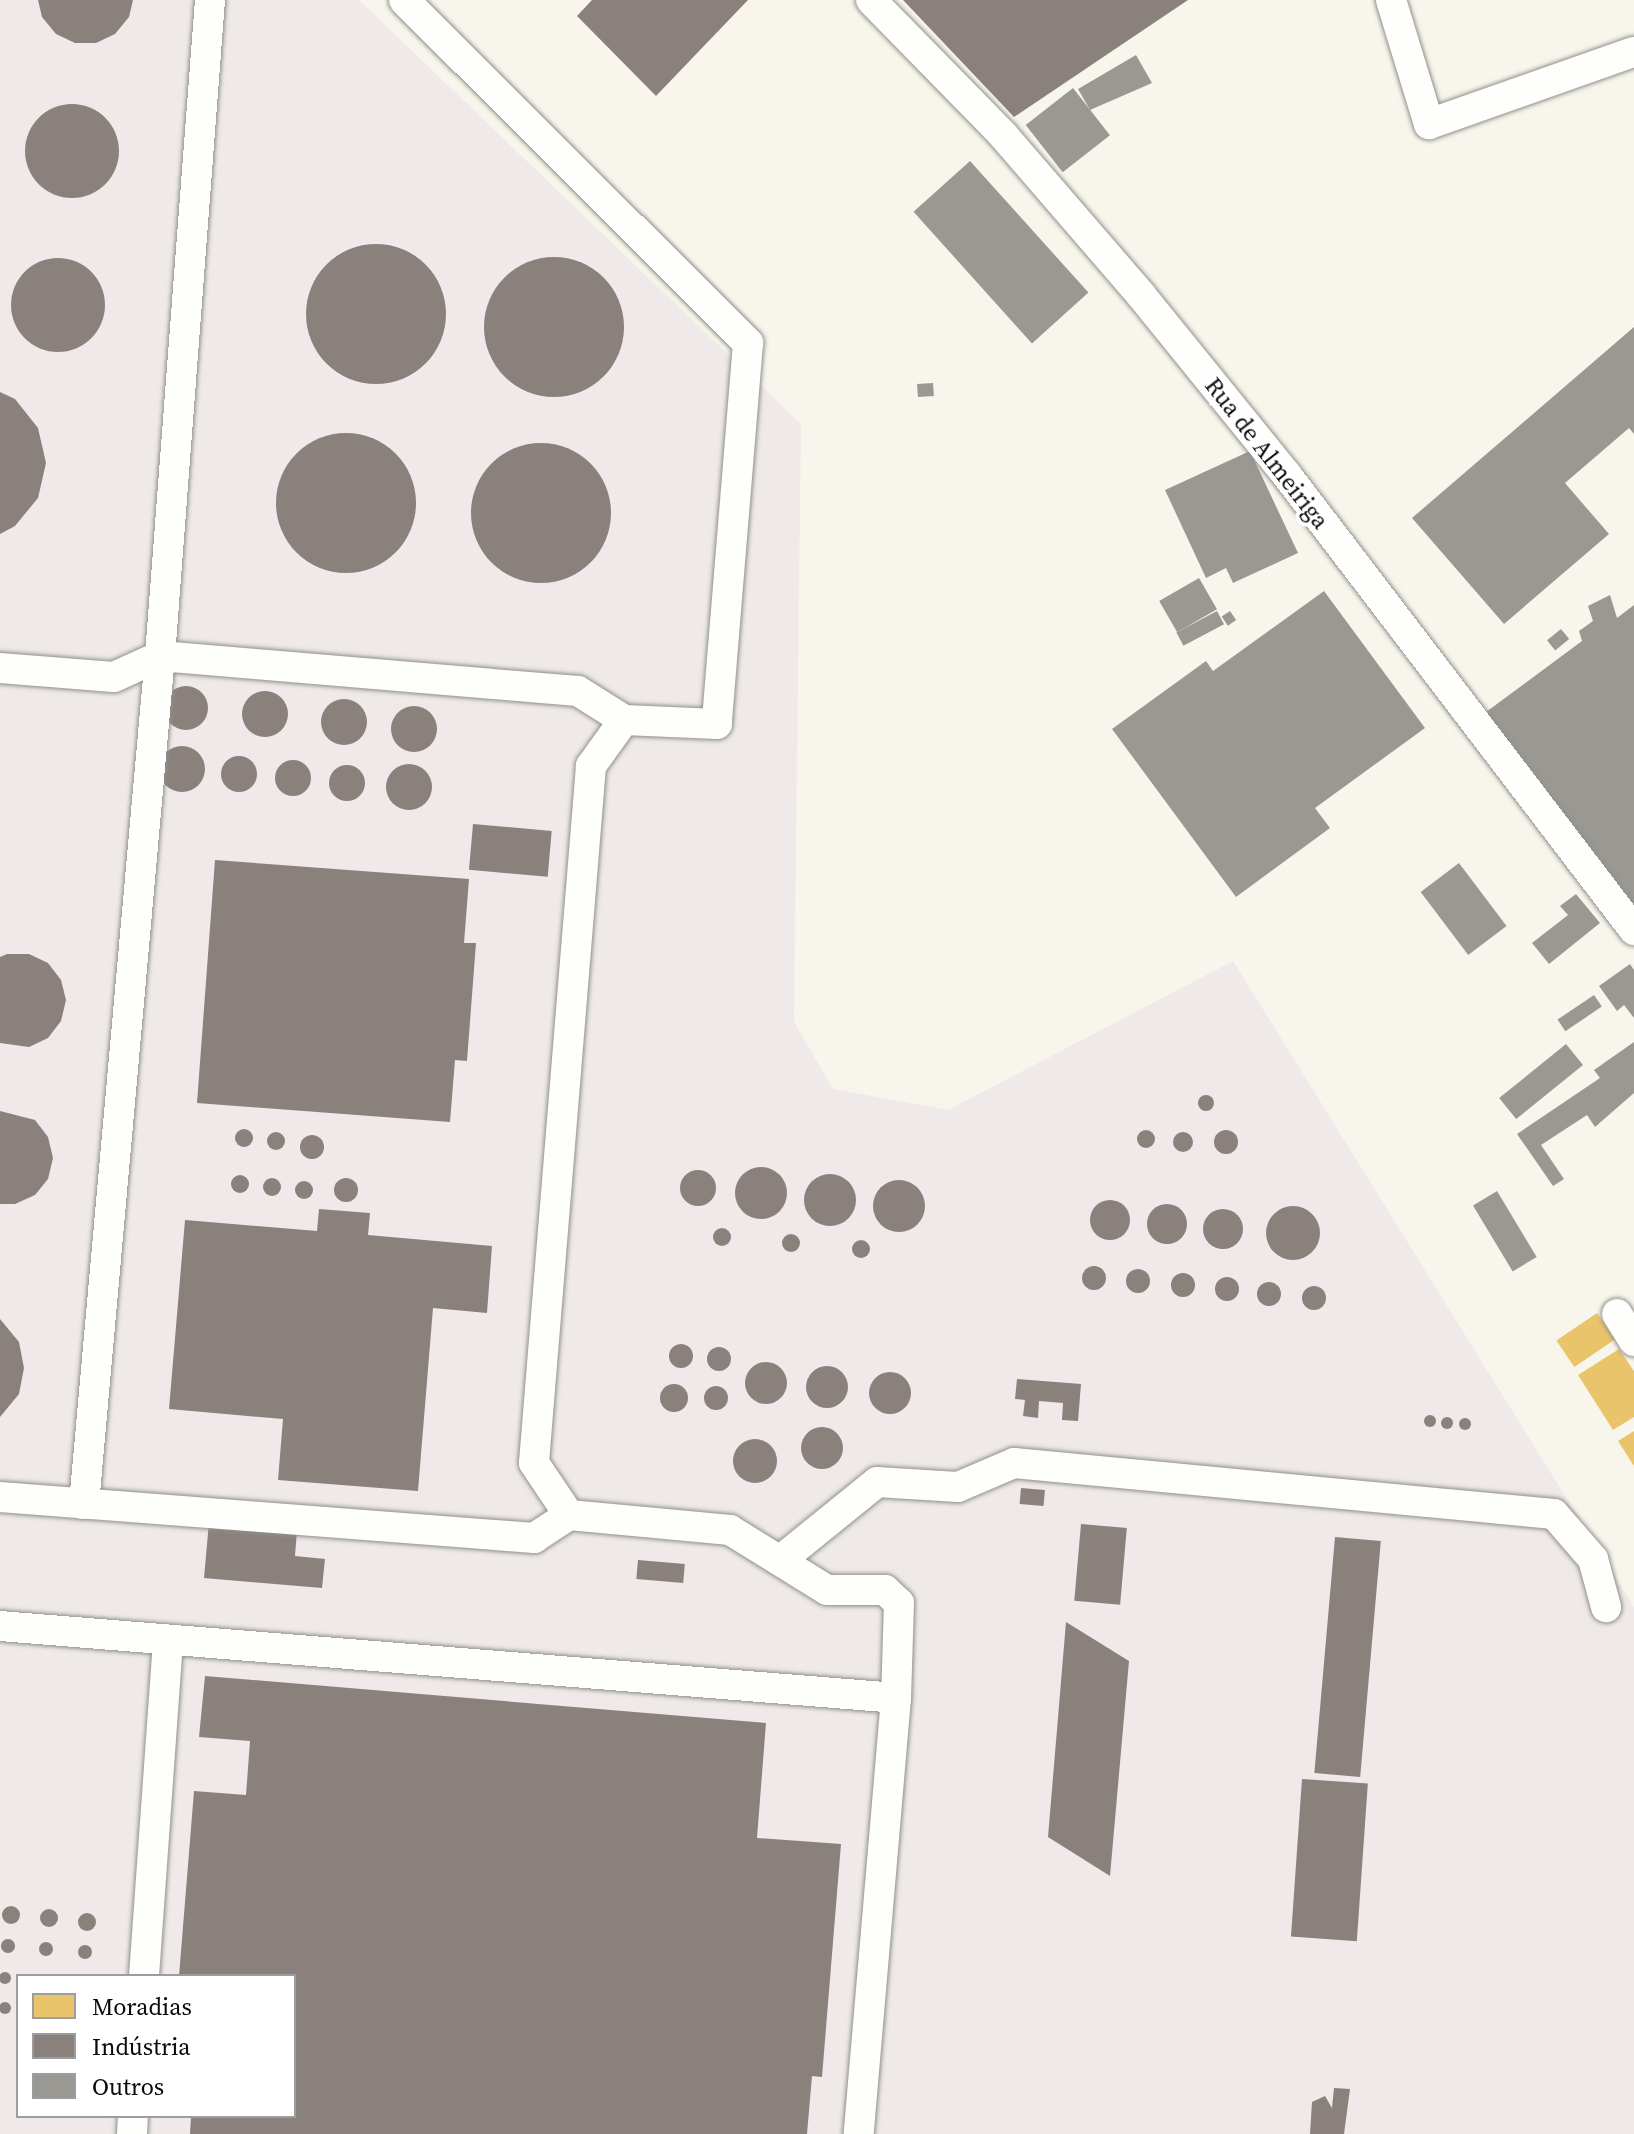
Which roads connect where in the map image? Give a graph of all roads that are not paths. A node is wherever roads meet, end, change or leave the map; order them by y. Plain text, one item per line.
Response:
1 (210, 0) edge
2 (404, 0) edge
3 (871, 0) edge
4 (1391, 0) edge
5 (1634, 52) edge
6 (160, 656) junction
7 (0, 668) edge
8 (624, 720) junction
9 (1634, 930) edge
10 (1617, 1314) dead end
11 (1634, 1341) edge
12 (0, 1497) edge
13 (84, 1504) junction
14 (569, 1515) junction
15 (782, 1559) junction
16 (1606, 1607) dead end
17 (0, 1626) edge
18 (168, 1640) junction
19 (896, 1698) junction
20 (144, 1974) edge
21 (859, 2134) edge

1 - 6 street
2 - 8 street
3 - 9 street, Rua de Almeiriga
4 - 5 street
6 - 7 street
6 - 8 street
6 - 13 street
8 - 14 street
10 - 11 street
12 - 13 street
13 - 14 street
14 - 15 street
15 - 16 street
15 - 19 street
17 - 18 street
18 - 19 street
18 - 20 street
19 - 21 street

